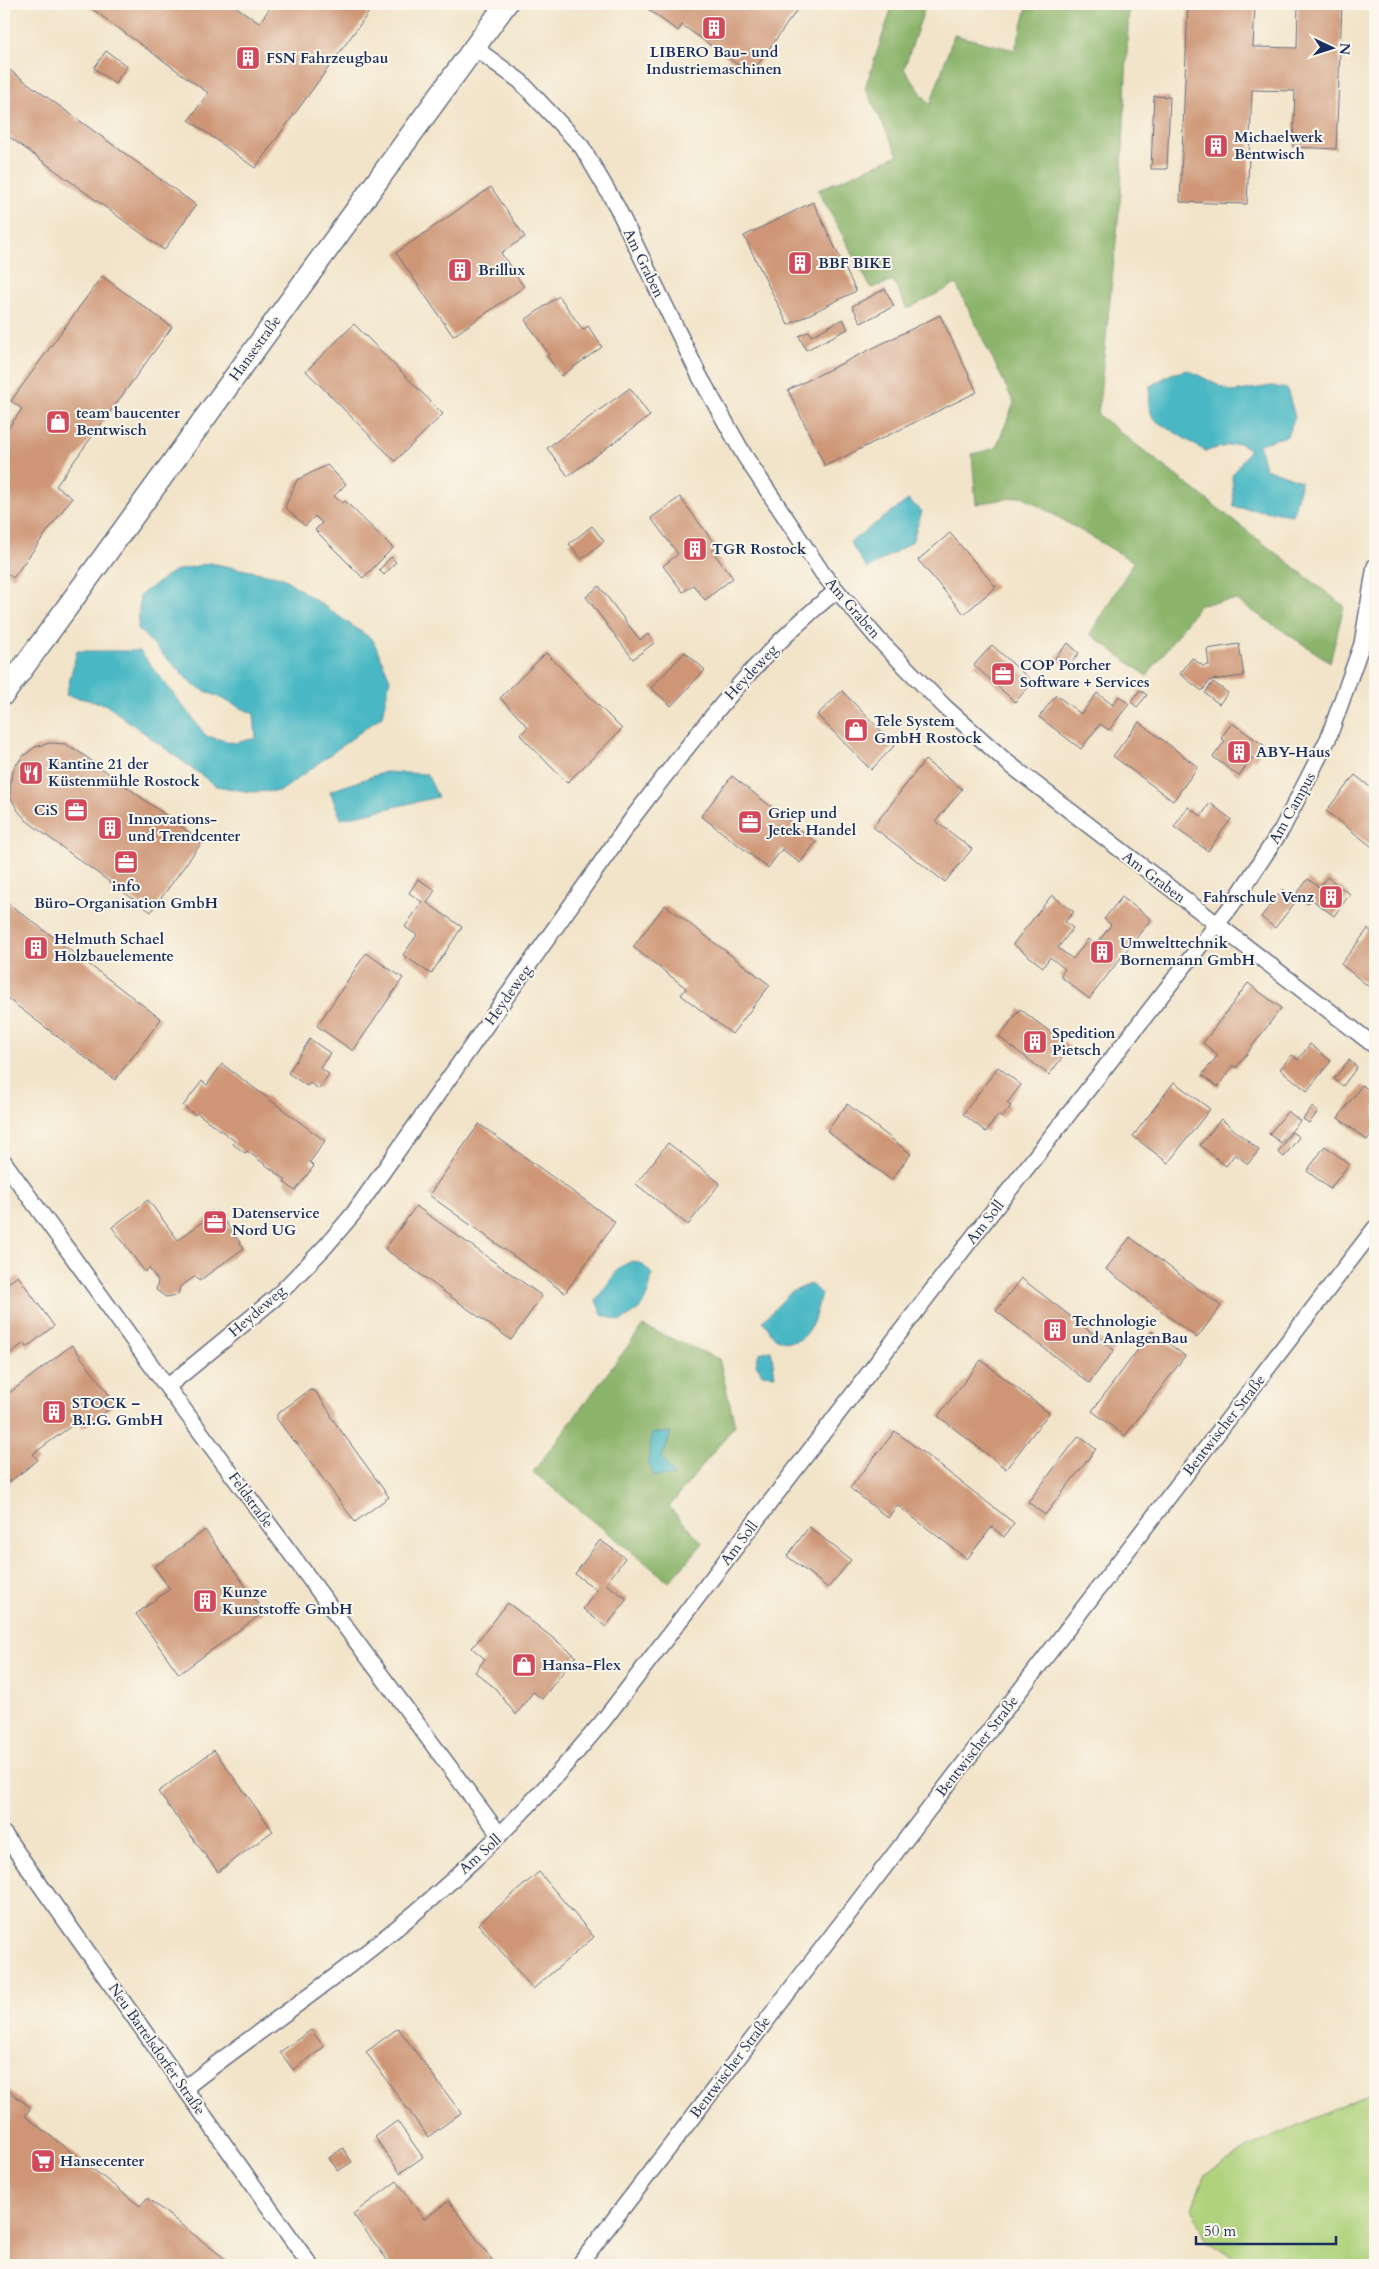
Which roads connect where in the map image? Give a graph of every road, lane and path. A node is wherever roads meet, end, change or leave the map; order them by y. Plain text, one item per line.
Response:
1 (506, 4) edge
2 (474, 48) junction
3 (1375, 566) edge
4 (836, 591) junction
5 (4, 694) edge
6 (1217, 924) junction
7 (1375, 1046) edge
8 (4, 1162) edge
9 (1375, 1228) edge
10 (167, 1387) junction
11 (4, 1834) edge
12 (500, 1835) junction
13 (185, 2088) junction
14 (310, 2265) edge
15 (579, 2265) edge

1 - 2 street, Hansestraße
2 - 4 street, Am Graben
2 - 5 street, Hansestraße
3 - 6 street, Am Campus
4 - 6 street, Am Graben
4 - 10 street, Heydeweg
6 - 7 street, Am Graben
6 - 12 street, Am Soll
8 - 10 street, Feldstraße
9 - 15 street, Bentwischer Straße
10 - 12 street, Feldstraße
11 - 13 street, Neu Bartelsdorfer Straße
12 - 13 street, Am Soll
13 - 14 street, Neu Bartelsdorfer Straße

